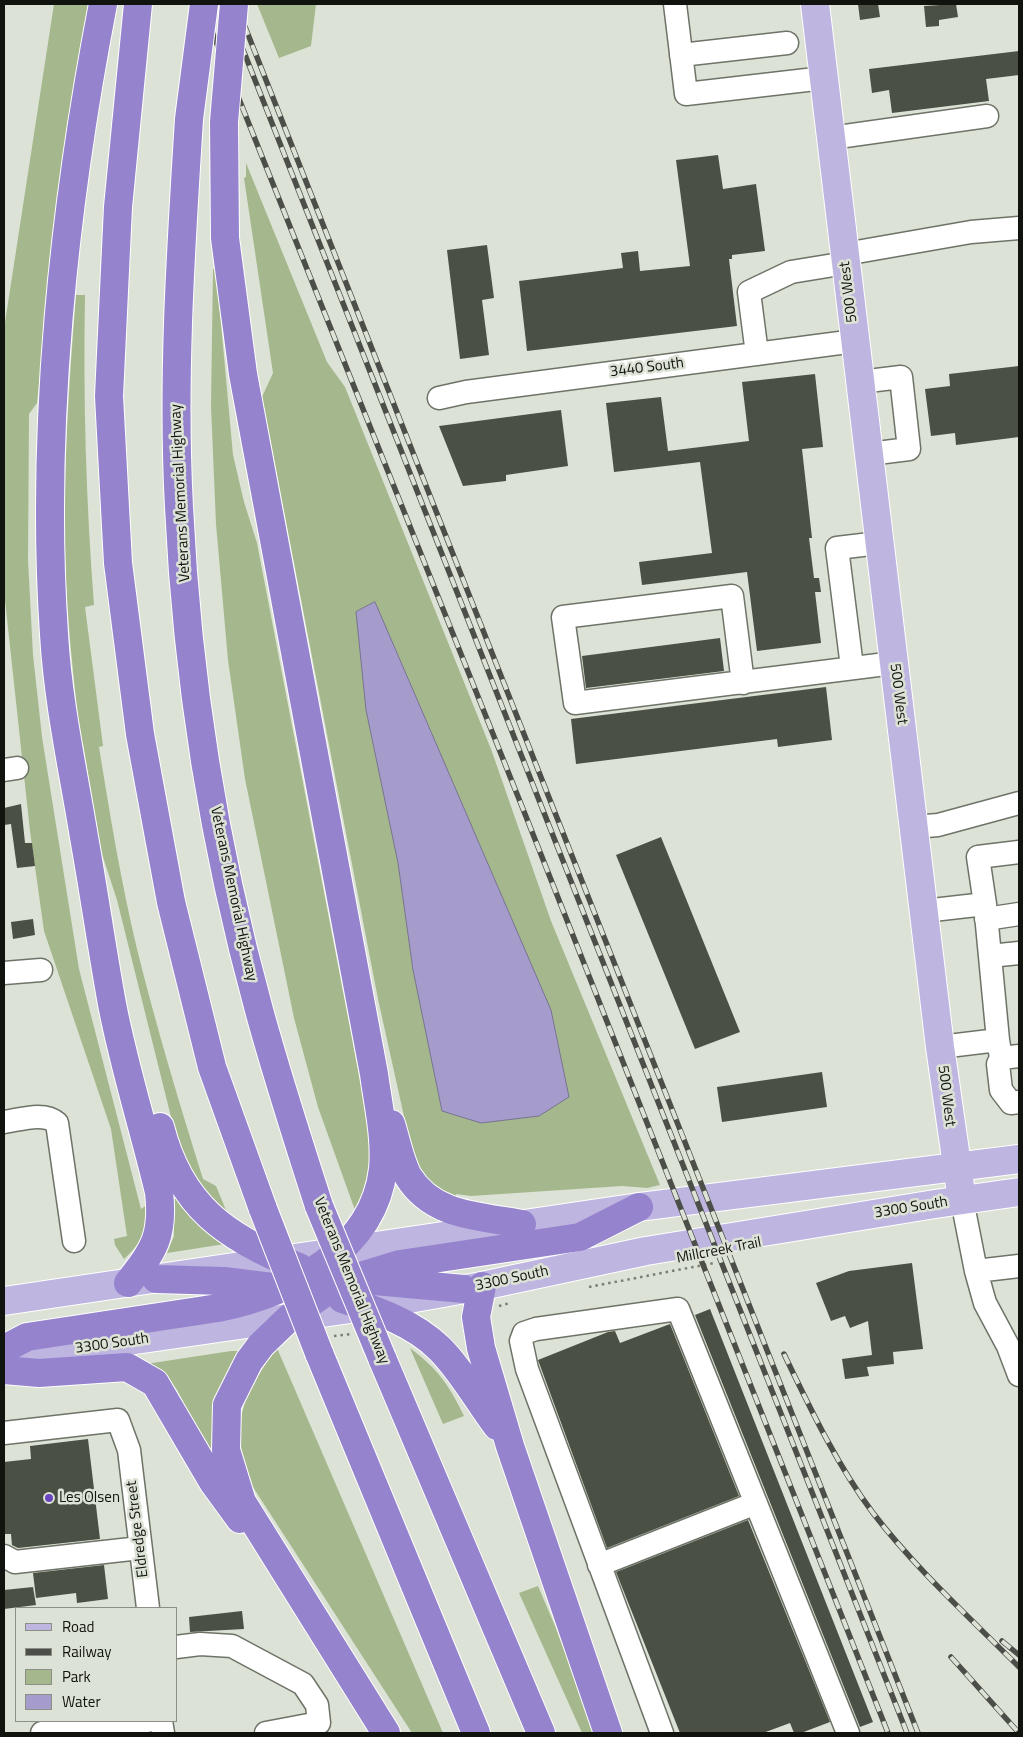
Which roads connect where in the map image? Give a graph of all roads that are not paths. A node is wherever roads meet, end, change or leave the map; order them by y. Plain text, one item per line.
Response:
1 (103, 4) edge
2 (138, 4) edge
3 (204, 4) edge
4 (234, 4) edge
5 (675, 4) edge
6 (815, 4) edge
7 (787, 42) dead end
8 (682, 55) junction
9 (824, 78) junction
10 (987, 116) dead end
11 (831, 138) junction
12 (1019, 228) edge
13 (845, 259) junction
14 (855, 341) junction
15 (757, 354) junction
16 (860, 382) junction
17 (439, 398) dead end
18 (869, 454) junction
19 (879, 543) junction
20 (894, 663) junction
21 (852, 668) junction
22 (743, 683) junction
23 (1019, 803) edge
24 (914, 827) junction
25 (1019, 852) edge
26 (91, 875) junction
27 (924, 911) junction
28 (985, 912) junction
29 (1019, 914) edge
30 (1019, 953) edge
31 (990, 956) junction
32 (41, 970) dead end
33 (4, 973) edge
34 (940, 1047) junction
35 (1006, 1051) edge
36 (374, 1074) junction
37 (1019, 1102) edge
38 (4, 1122) edge
39 (1019, 1159) edge
40 (956, 1167) junction
41 (1019, 1192) edge
42 (962, 1200) junction
43 (639, 1207) junction
44 (522, 1224) junction
45 (74, 1241) dead end
46 (340, 1251) junction
47 (280, 1258) junction
48 (1019, 1266) edge
49 (976, 1271) junction
50 (156, 1279) junction
51 (351, 1279) junction
52 (317, 1282) junction
53 (128, 1283) junction
54 (280, 1288) junction
55 (473, 1288) junction
56 (4, 1301) edge
57 (364, 1307) junction
58 (288, 1319) junction
59 (1014, 1344) edge
60 (4, 1349) edge
61 (4, 1359) edge
62 (4, 1370) edge
63 (1019, 1375) edge
64 (4, 1433) edge
65 (510, 1446) junction
66 (756, 1503) junction
67 (140, 1548) junction
68 (4, 1556) edge
69 (600, 1565) junction
70 (302, 1601) junction
71 (148, 1607) edge
72 (178, 1647) edge
73 (138, 1722) edge
74 (42, 1733) edge
75 (266, 1733) edge
76 (386, 1733) edge
77 (476, 1733) edge
78 (541, 1733) edge
79 (608, 1733) edge
80 (662, 1733) edge
81 (848, 1733) edge

1 - 26 highway
2 - 77 highway, bridge
3 - 78 highway, Veterans Memorial Highway, bridge
4 - 36 highway, bridge
5 - 8 street
6 - 9 main road, 500 West
7 - 8 street
8 - 9 street
9 - 11 main road, 500 West
10 - 11 street
11 - 13 main road, 500 West
12 - 13 street
13 - 14 main road, 500 West
13 - 15 street
14 - 15 street, 3440 South
14 - 16 main road, 500 West
15 - 17 street, 3440 South
16 - 18 main road, 500 West
16 - 18 street
18 - 19 main road, 500 West
19 - 20 main road, 500 West
19 - 21 street
20 - 21 street
20 - 24 main road, 500 West
21 - 22 street
22 - 22 street
23 - 24 street
24 - 27 main road, 500 West
25 - 28 street
26 - 47 highway
26 - 53 highway
27 - 28 street
27 - 34 main road, 500 West
28 - 29 street
28 - 31 street
30 - 31 street
31 - 35 street
32 - 33 street
34 - 35 street
34 - 40 main road, 500 West
35 - 37 street
36 - 44 highway
36 - 46 highway
38 - 45 street
39 - 40 main road
40 - 42 main road, 500 West
40 - 43 main road
41 - 42 main road, 3300 South
42 - 49 street, 500 West
42 - 55 main road, 3300 South
43 - 44 main road
43 - 51 highway
44 - 46 main road
46 - 47 main road
46 - 52 highway
47 - 50 main road
47 - 52 highway
48 - 49 street
49 - 59 street, 500 West
50 - 53 main road
50 - 54 highway
51 - 52 highway
51 - 55 highway
52 - 54 highway
52 - 57 highway
52 - 58 highway
53 - 56 main road
54 - 60 highway
55 - 57 main road, 3300 South
55 - 65 highway
57 - 58 main road, 3300 South
57 - 65 highway
58 - 61 main road, 3300 South
58 - 70 highway
59 - 63 street, 500 West
62 - 70 highway
64 - 67 street, Eldredge Street
65 - 79 highway
66 - 69 street
66 - 69 street
66 - 81 street
67 - 68 street
67 - 71 street, Eldredge Street
69 - 80 street
70 - 76 highway
72 - 75 street
73 - 74 street

